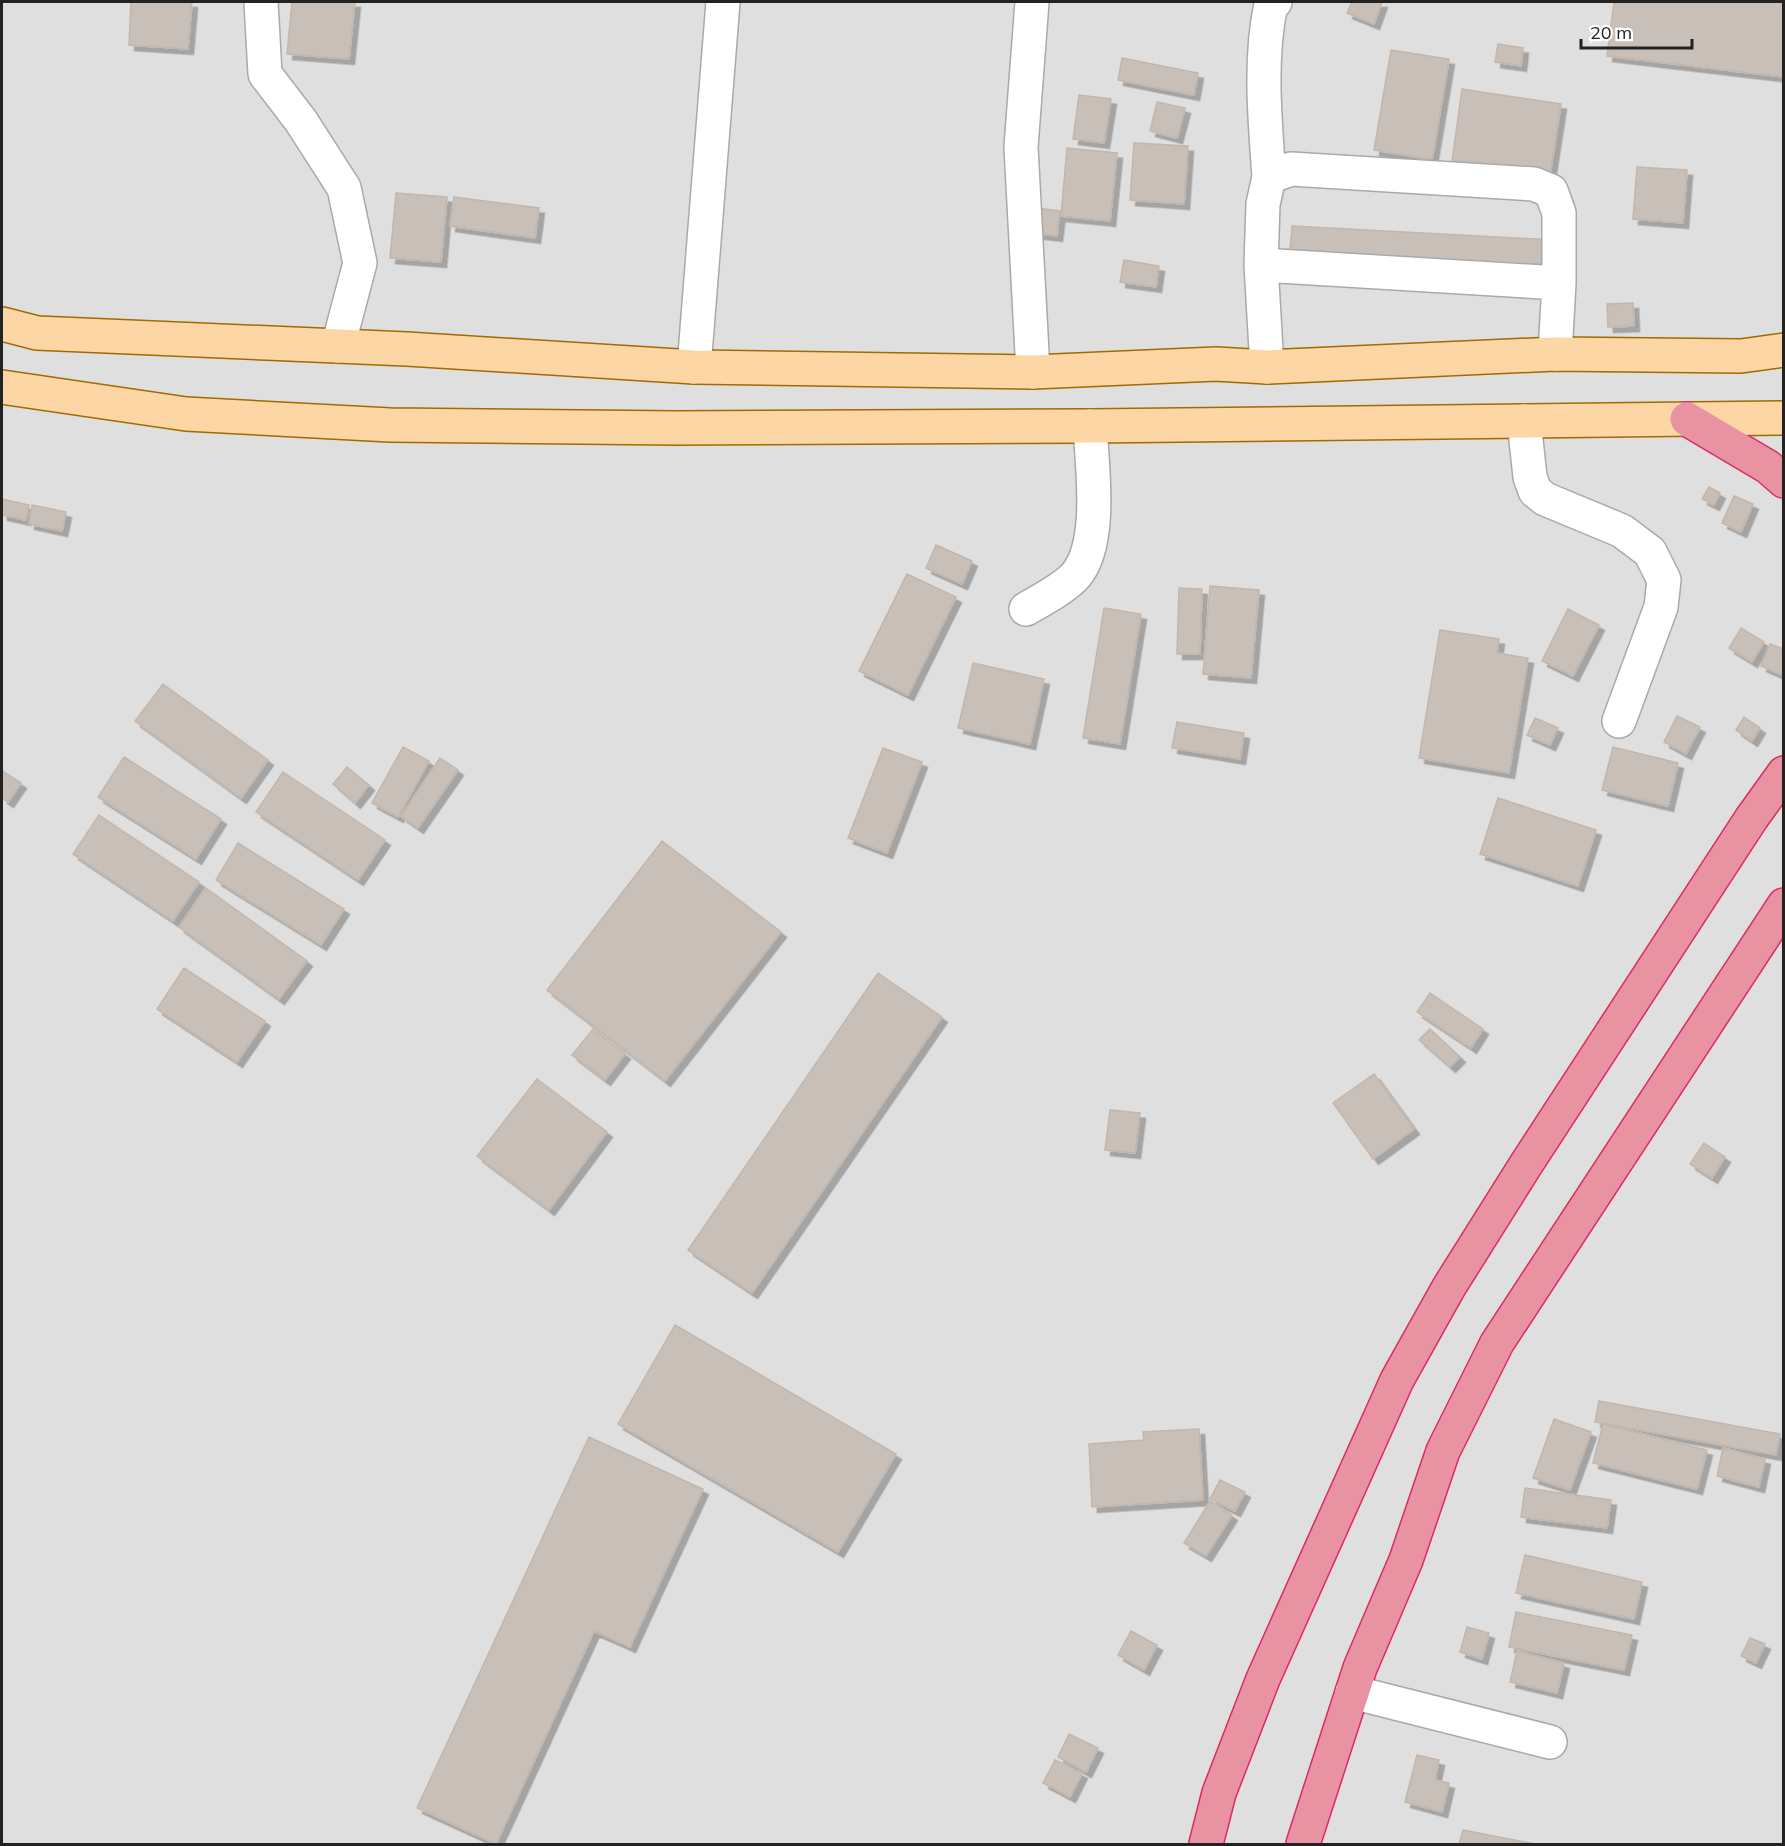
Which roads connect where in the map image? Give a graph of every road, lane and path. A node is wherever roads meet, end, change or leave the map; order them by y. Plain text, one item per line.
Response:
1 (261, 2) edge
2 (723, 2) edge
3 (1032, 2) edge
4 (1275, 2) edge
5 (1269, 177) junction
6 (1261, 265) junction
7 (1559, 283) junction
8 (2, 324) edge
9 (338, 346) junction
10 (1784, 350) edge
11 (1555, 354) junction
12 (694, 367) junction
13 (1268, 367) junction
14 (1033, 372) junction
15 (2, 387) edge
16 (1784, 418) edge
17 (1687, 419) junction
18 (1524, 421) junction
19 (1090, 426) junction
20 (1784, 481) edge
21 (1026, 609) dead end
22 (1618, 721) dead end
23 (1784, 773) edge
24 (1784, 904) edge
25 (1352, 1692) junction
26 (1550, 1742) dead end
27 (1206, 1845) edge
28 (1303, 1845) edge

1 - 9 street
2 - 12 street
3 - 14 street
4 - 5 street
5 - 6 street
5 - 7 street
6 - 7 street
6 - 13 street
7 - 11 street
8 - 9 main road
9 - 12 main road
10 - 11 main road
11 - 13 main road
12 - 14 main road
13 - 14 main road
15 - 19 main road
16 - 17 main road
17 - 18 main road
17 - 20 highway
18 - 19 main road
18 - 22 street
19 - 21 street
23 - 27 highway
24 - 25 highway
25 - 26 street
25 - 28 highway

